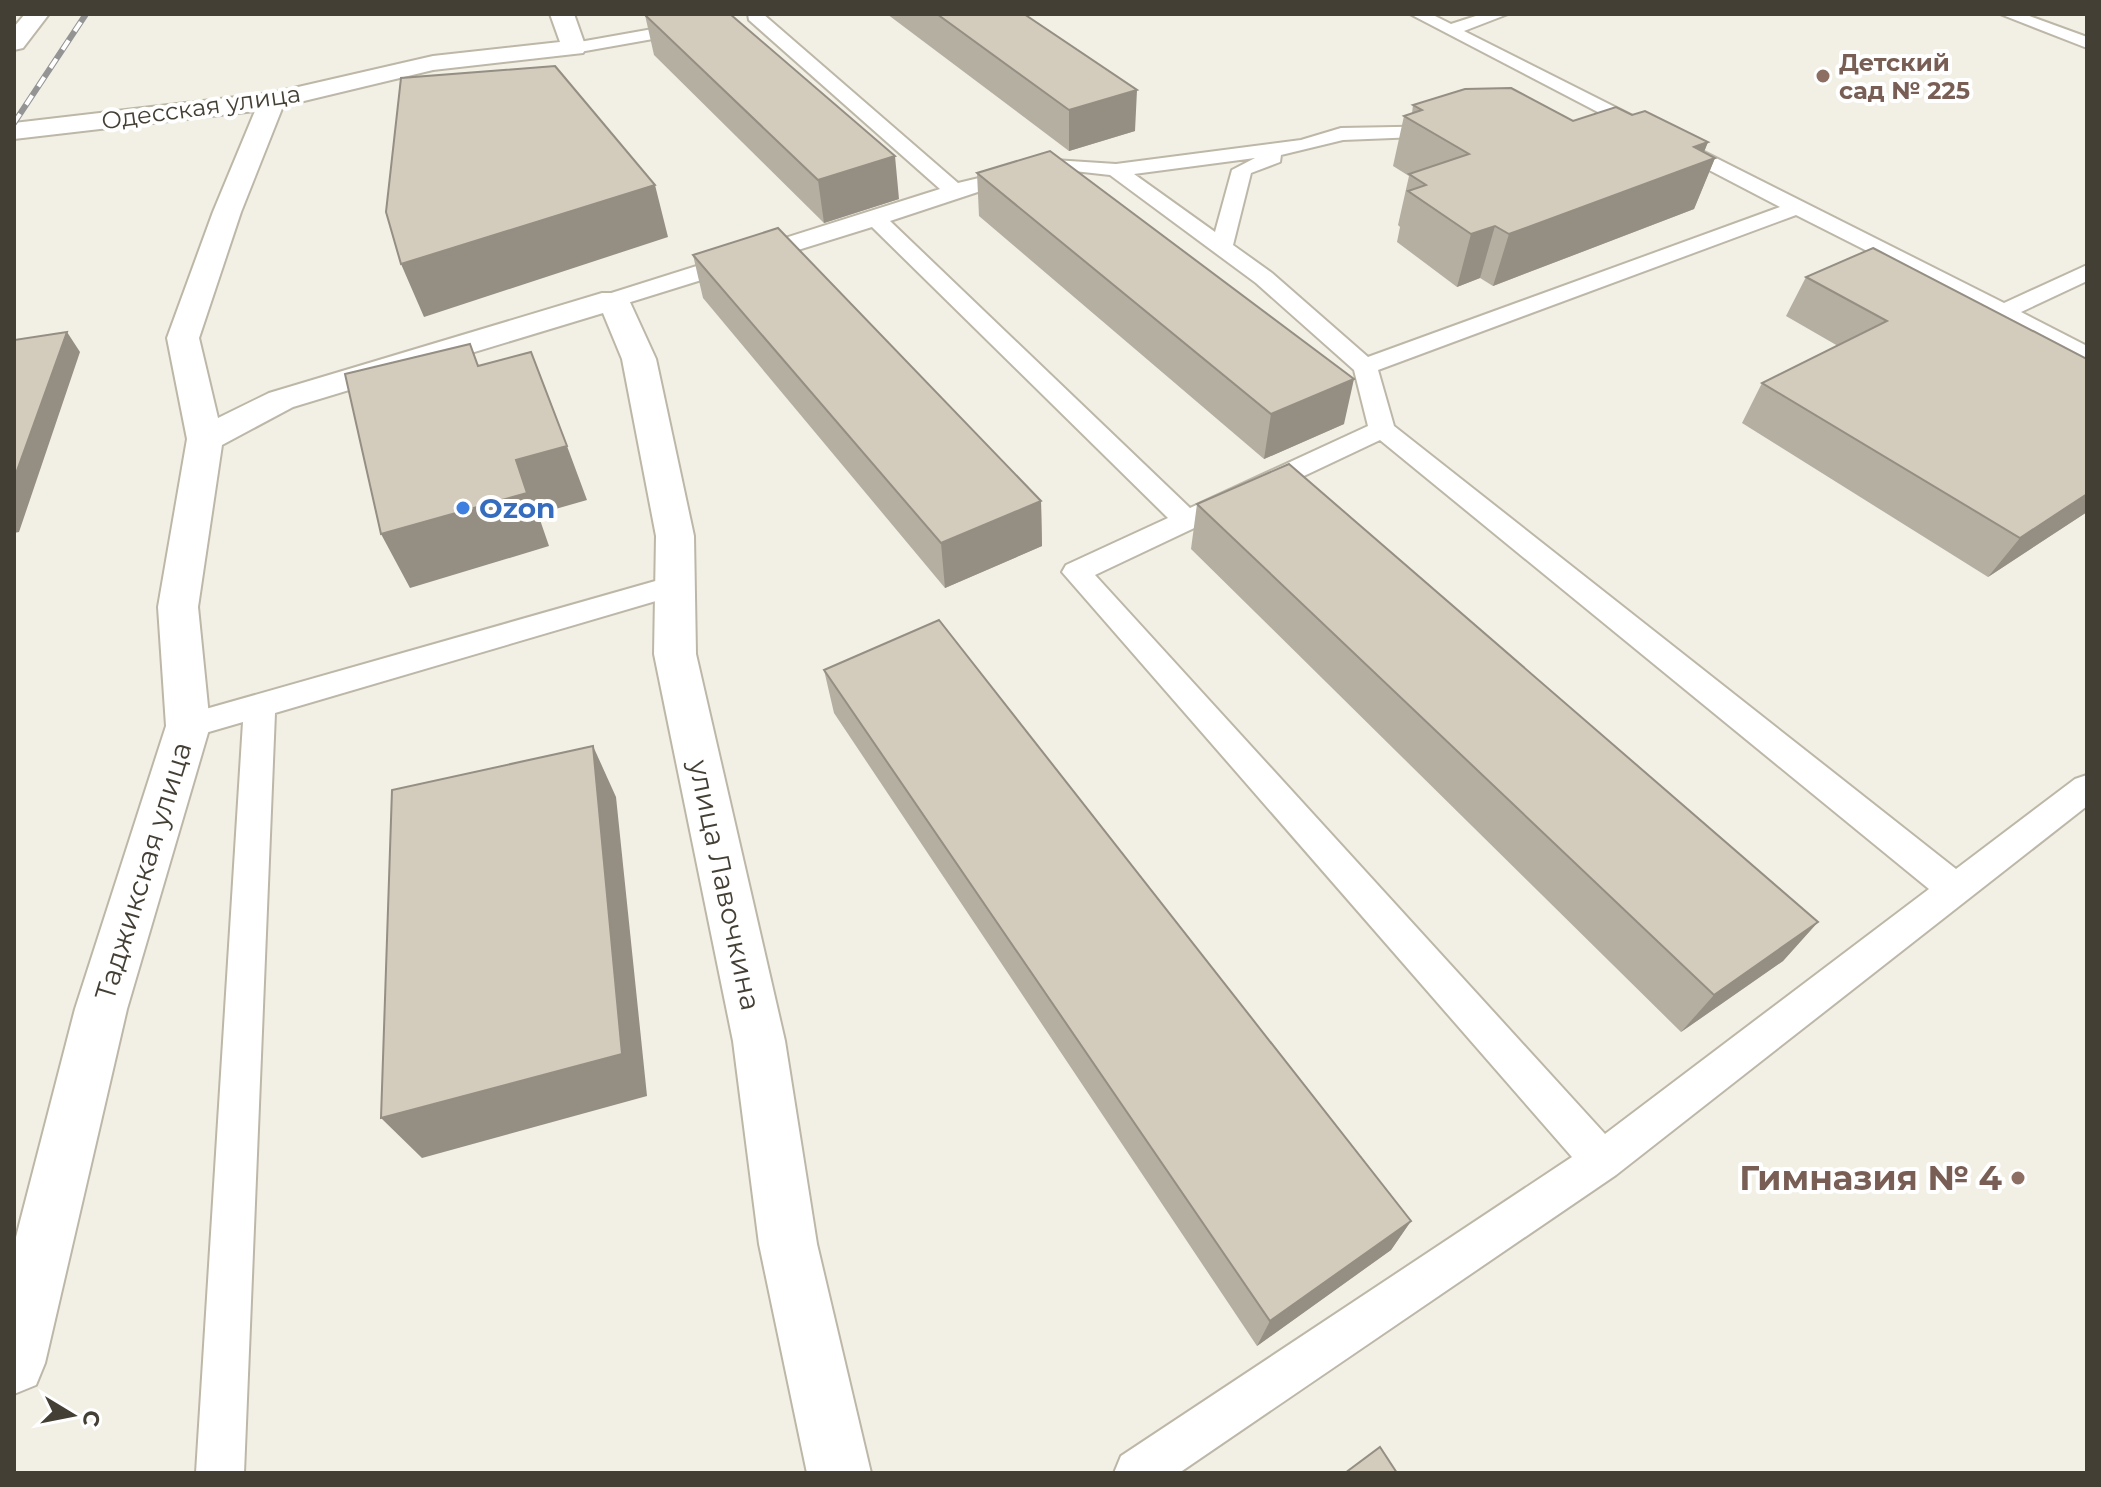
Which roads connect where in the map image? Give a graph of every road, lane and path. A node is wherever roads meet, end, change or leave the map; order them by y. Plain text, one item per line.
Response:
1 (37, 14) edge
2 (562, 14) edge
3 (1418, 14) edge
4 (1500, 14) edge
5 (2008, 14) edge
6 (754, 16) edge
7 (710, 24) edge
8 (1449, 30) junction
9 (14, 43) edge
10 (2087, 43) edge
11 (574, 48) junction
12 (272, 101) junction
13 (1633, 123) junction
14 (1587, 125) edge
15 (1464, 129) edge
16 (14, 131) edge
17 (1303, 146) junction
18 (1116, 170) junction
19 (954, 191) junction
20 (1799, 207) junction
21 (876, 219) junction
22 (1222, 247) junction
23 (2087, 272) edge
24 (613, 300) junction
25 (2004, 312) junction
26 (2087, 355) edge
27 (1365, 367) junction
28 (1382, 429) junction
29 (205, 439) junction
30 (1186, 519) junction
31 (673, 586) junction
32 (260, 707) junction
33 (188, 726) junction
34 (2087, 788) edge
35 (1955, 889) junction
36 (1602, 1161) junction
37 (14, 1363) edge
38 (220, 1473) edge
39 (839, 1473) edge
40 (1138, 1473) edge

1 - 9 street
2 - 11 street
3 - 8 lane
4 - 8 lane
5 - 10 lane
6 - 19 lane
7 - 11 lane
8 - 13 lane
11 - 12 street, Одесская улица
12 - 16 street, Одесская улица
12 - 29 street, Таджикская улица
13 - 14 lane
13 - 20 lane
15 - 17 lane
17 - 18 lane
17 - 22 lane
18 - 19 lane
18 - 22 lane
19 - 21 lane
20 - 25 lane
20 - 27 lane
21 - 24 lane
21 - 30 lane
22 - 27 lane
23 - 25 lane
24 - 29 street
24 - 31 street, улица Лавочкина
25 - 26 lane
27 - 28 lane
28 - 30 lane
28 - 35 lane
29 - 33 street, Таджикская улица
30 - 36 lane
31 - 32 lane
31 - 39 street, улица Лавочкина
32 - 33 lane
32 - 38 lane
33 - 37 street, Таджикская улица
34 - 35 lane
35 - 36 lane
36 - 40 lane

